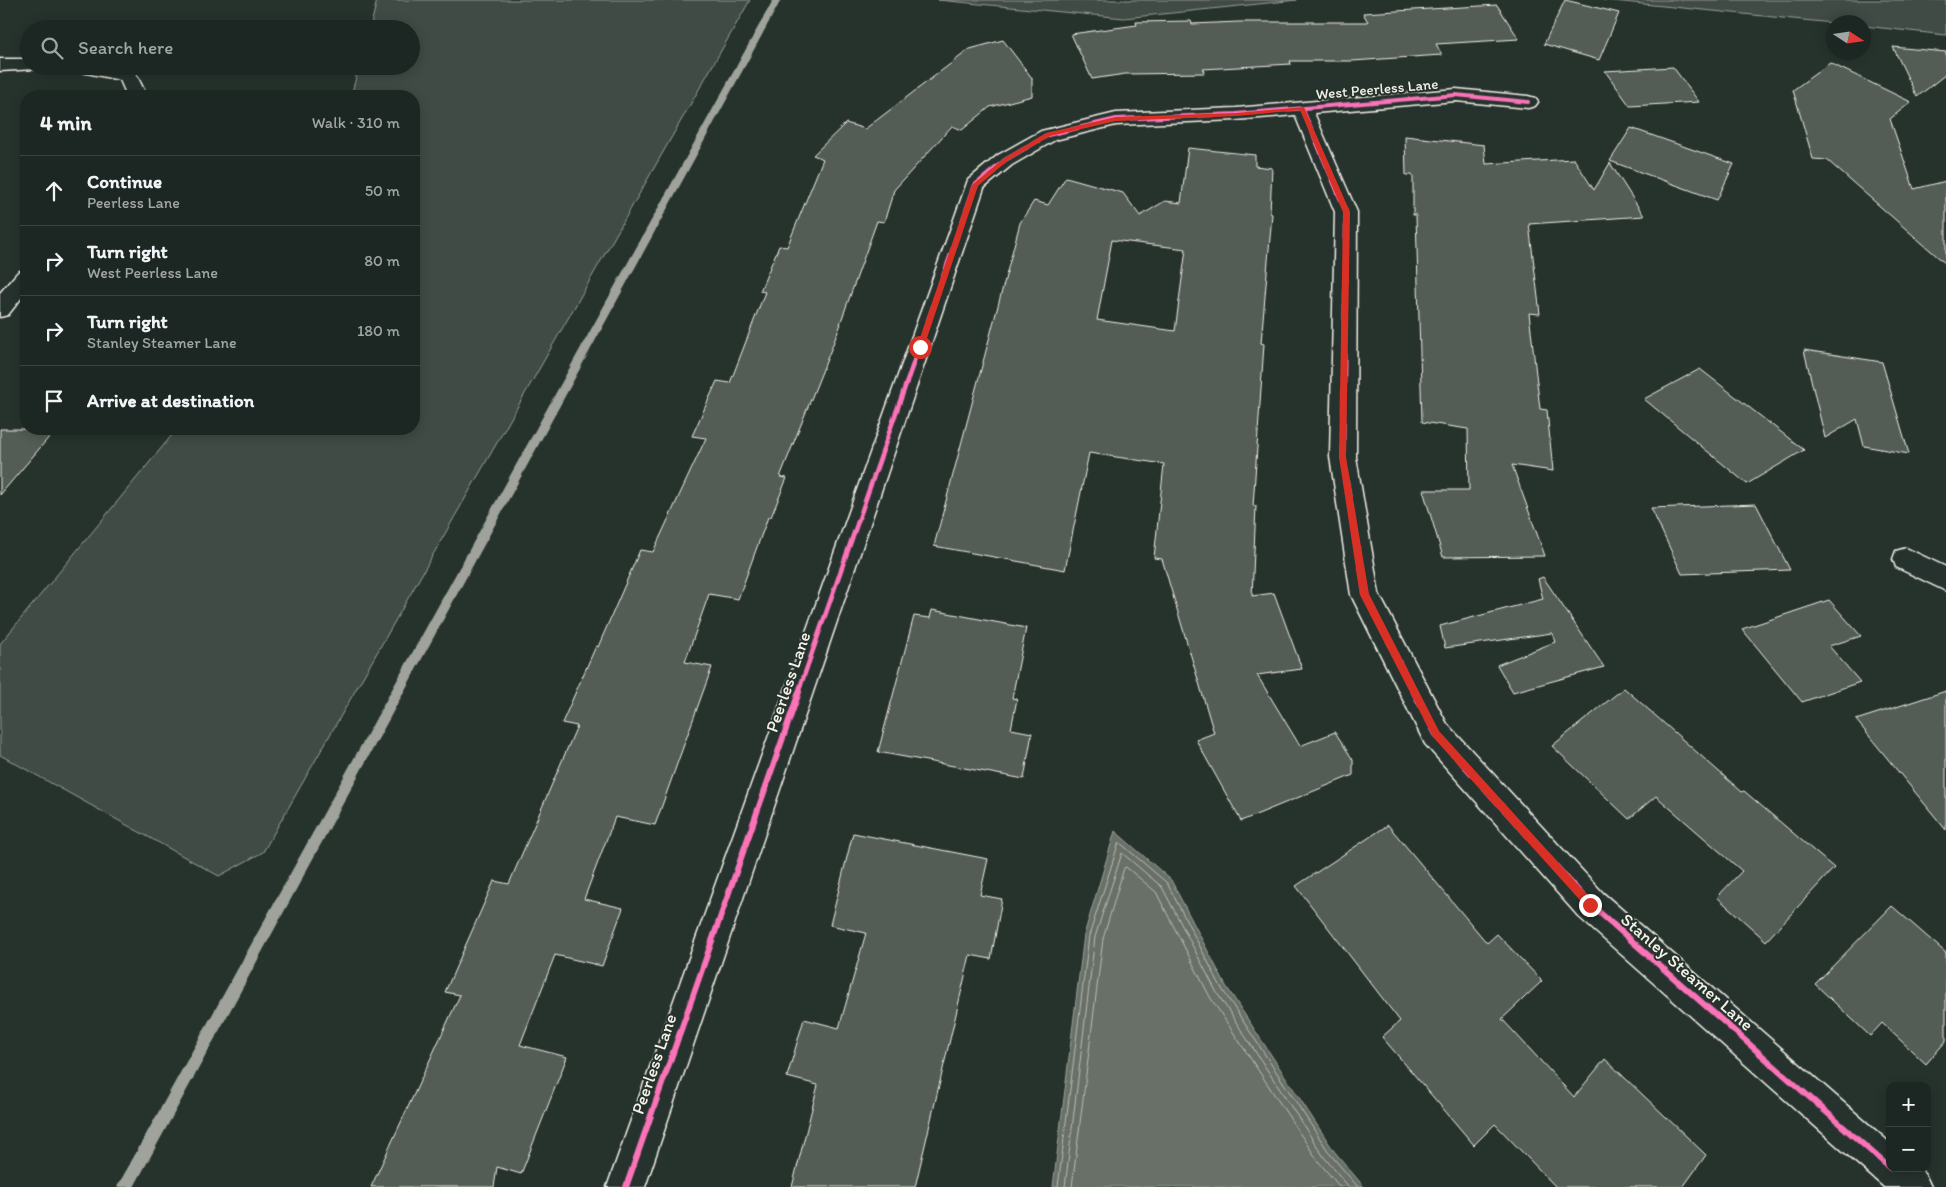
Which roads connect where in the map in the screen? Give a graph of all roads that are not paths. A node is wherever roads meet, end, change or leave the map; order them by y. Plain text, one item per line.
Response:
1 (0, 65) edge
2 (20, 65) edge
3 (124, 75) edge
4 (134, 90) edge
5 (1528, 102) dead end
6 (1302, 108) junction
7 (975, 185) joint
8 (20, 284) edge
9 (0, 309) edge
10 (1906, 558) dead end
11 (1946, 580) edge
12 (1886, 1164) edge
13 (1895, 1172) edge
14 (626, 1187) edge
15 (1912, 1187) edge

1 - 2 street
3 - 4 street
5 - 6 street, West Peerless Lane
6 - 7 street, West Peerless Lane
6 - 12 street, Stanley Steamer Lane
7 - 14 street, Peerless Lane
8 - 9 street
10 - 11 street
13 - 15 street, Stanley Steamer Lane

